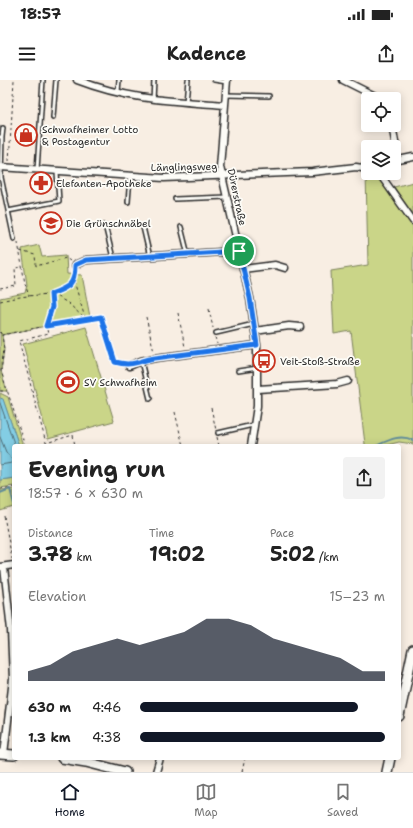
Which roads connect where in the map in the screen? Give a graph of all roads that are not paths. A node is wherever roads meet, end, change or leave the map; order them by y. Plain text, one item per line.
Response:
1 (43, 80) edge
2 (56, 80) edge
3 (77, 80) edge
4 (119, 80) edge
5 (154, 80) edge
6 (188, 80) edge
7 (214, 80) edge
8 (343, 80) edge
9 (84, 81) edge
10 (227, 81) edge
11 (367, 92) edge
12 (118, 94) junction
13 (226, 95) junction
14 (269, 96) dead end
15 (153, 100) junction
16 (186, 102) junction
17 (225, 105) junction
18 (53, 117) dead end
19 (3, 128) dead end
20 (1, 137) edge
21 (413, 157) edge
22 (401, 158) edge
23 (1, 167) edge
24 (361, 168) edge
25 (37, 170) junction
26 (57, 172) junction
27 (222, 176) junction
28 (130, 177) junction
29 (384, 180) edge
30 (227, 197) junction
31 (175, 199) dead end
32 (128, 202) dead end
33 (8, 211) junction
34 (413, 221) edge
35 (105, 225) dead end
36 (143, 227) dead end
37 (181, 227) dead end
38 (14, 239) dead end
39 (239, 251) junction
40 (188, 255) junction
41 (150, 257) junction
42 (113, 258) junction
43 (75, 265) road end
44 (285, 268) dead end
45 (243, 269) junction
46 (300, 327) dead end
47 (255, 328) junction
48 (216, 333) dead end
49 (257, 345) junction
50 (141, 361) junction
51 (129, 366) road end
52 (258, 368) junction
53 (238, 371) dead end
54 (348, 381) dead end
55 (258, 390) junction
56 (151, 398) dead end
57 (255, 425) junction
58 (218, 433) dead end
59 (251, 444) edge
60 (12, 565) edge
61 (2, 567) edge
62 (12, 646) edge
63 (413, 650) edge
64 (12, 692) edge
65 (401, 707) edge
66 (2, 754) edge
67 (12, 755) edge
68 (86, 760) edge
69 (159, 760) edge
70 (390, 760) edge
71 (110, 770) edge
72 (125, 772) edge
73 (156, 772) edge
74 (387, 772) edge

1 - 25 lane
2 - 18 lane
3 - 9 street
4 - 12 lane
5 - 15 lane
6 - 16 lane
7 - 10 lane
8 - 11 street
9 - 12 street
10 - 13 street, Dürerstraße
12 - 15 street
13 - 14 lane
13 - 17 street, Dürerstraße
15 - 16 street
16 - 17 street
17 - 27 street, Dürerstraße
19 - 20 lane
20 - 23 lane
21 - 22 street
23 - 25 street, Länglingsweg
23 - 33 lane
24 - 27 street, Länglingsweg
25 - 26 street, Länglingsweg
26 - 28 street, Länglingsweg
26 - 33 lane
27 - 28 street, Länglingsweg
27 - 30 street, Dürerstraße
28 - 32 lane
29 - 34 street
30 - 31 lane
30 - 39 street, Dürerstraße
33 - 38 lane
35 - 42 lane
36 - 41 lane
37 - 40 lane
39 - 40 street
39 - 45 street, Dürerstraße
40 - 41 street
41 - 42 street
42 - 43 street
44 - 45 street
45 - 47 street, Dürerstraße
46 - 47 street
47 - 48 lane
47 - 49 street, Dürerstraße
49 - 50 street
49 - 52 street, Dürerstraße
50 - 51 street
50 - 56 lane
52 - 53 lane
52 - 55 street, Dürerstraße
54 - 55 street
55 - 57 street, Dürerstraße
57 - 58 lane
57 - 59 street, Dürerstraße
60 - 61 street
61 - 62 street
63 - 65 street
64 - 66 street
66 - 67 street
68 - 71 street
69 - 73 street
70 - 74 street
71 - 72 street

